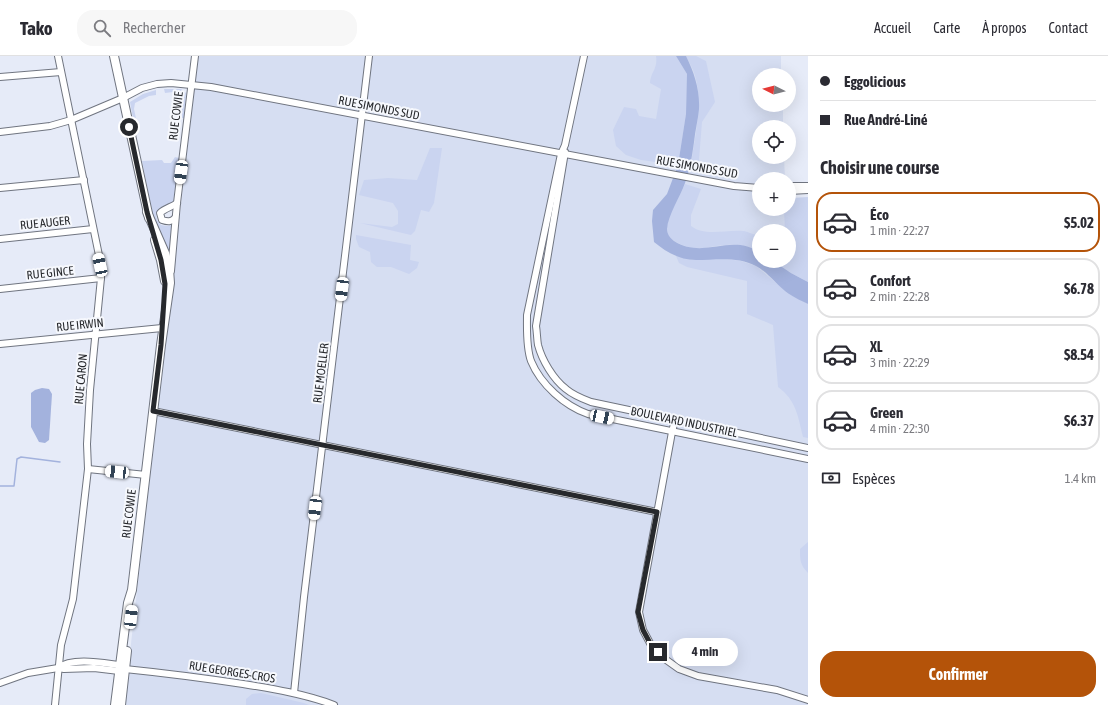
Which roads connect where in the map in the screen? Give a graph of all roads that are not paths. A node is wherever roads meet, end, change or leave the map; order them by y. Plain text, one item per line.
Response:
1 (58, 56) edge
2 (114, 56) edge
3 (195, 56) edge
4 (369, 56) edge
5 (584, 56) edge
6 (61, 72) junction
7 (0, 77) edge
8 (192, 85) junction
9 (123, 98) junction
10 (362, 116) junction
11 (71, 120) junction
12 (0, 132) edge
13 (563, 152) junction
14 (84, 180) junction
15 (796, 186) edge
16 (808, 186) edge
17 (752, 187) edge
18 (0, 188) edge
19 (796, 190) edge
20 (808, 190) edge
21 (177, 203) junction
22 (147, 212) junction
23 (176, 218) junction
24 (93, 229) junction
25 (0, 239) edge
26 (101, 278) junction
27 (170, 283) junction
28 (0, 289) edge
29 (162, 328) junction
30 (96, 334) junction
31 (0, 344) edge
32 (161, 345) junction
33 (153, 411) junction
34 (675, 420) junction
35 (672, 432) junction
36 (323, 445) junction
37 (808, 448) edge
38 (808, 459) edge
39 (88, 469) junction
40 (146, 475) junction
41 (657, 512) junction
42 (58, 668) junction
43 (121, 668) junction
44 (0, 683) edge
45 (294, 693) junction
46 (808, 700) edge
47 (55, 705) edge
48 (115, 705) edge
49 (121, 705) edge
50 (334, 705) edge

1 - 6 street, RUE CARON
2 - 9 main road
3 - 8 street, RUE COWIE
4 - 10 street, RUE MOELLER
5 - 13 street, BOULEVARD INDUSTRIEL
6 - 7 street
6 - 11 street, RUE CARON
8 - 9 street, RUE SIMONDS SUD
8 - 10 street, RUE SIMONDS SUD
8 - 21 street, RUE COWIE
9 - 11 street, RUE SIMONDS SUD
9 - 22 main road
10 - 13 street, RUE SIMONDS SUD
10 - 36 street, RUE MOELLER
11 - 12 street, RUE SIMONDS SUD
11 - 14 street, RUE CARON
13 - 17 street, RUE SIMONDS SUD
13 - 34 street, BOULEVARD INDUSTRIEL
13 - 35 street, BOULEVARD INDUSTRIEL
14 - 18 street
14 - 24 street, RUE CARON
15 - 16 street
19 - 20 street
21 - 23 street, RUE COWIE
21 - 23 street
22 - 27 main road
22 - 29 main road, RUE COWIE
23 - 27 street, RUE COWIE
24 - 25 street, RUE AUGER
24 - 26 street, RUE CARON
26 - 28 street, RUE GINCE
26 - 30 street, RUE CARON
27 - 32 main road, RUE COWIE
29 - 30 street, RUE IRWIN
29 - 32 main road, RUE COWIE
30 - 31 street, RUE IRWIN
30 - 39 street, RUE CARON
32 - 33 main road, RUE COWIE
33 - 36 street
33 - 40 main road, RUE COWIE
34 - 35 street
34 - 37 street, BOULEVARD INDUSTRIEL
35 - 38 street, BOULEVARD INDUSTRIEL
35 - 41 street
36 - 41 street
36 - 45 street, RUE MOELLER
39 - 40 street
39 - 42 street, RUE CARON
40 - 43 main road, RUE COWIE
41 - 46 street
42 - 43 street, RUE GEORGES-CROS
42 - 44 street, RUE GEORGES-CROS
42 - 47 street, RUE CARON
43 - 45 street, RUE GEORGES-CROS
43 - 48 main road, RUE COWIE
43 - 49 main road, RUE COWIE
45 - 50 street, RUE GEORGES-CROS

